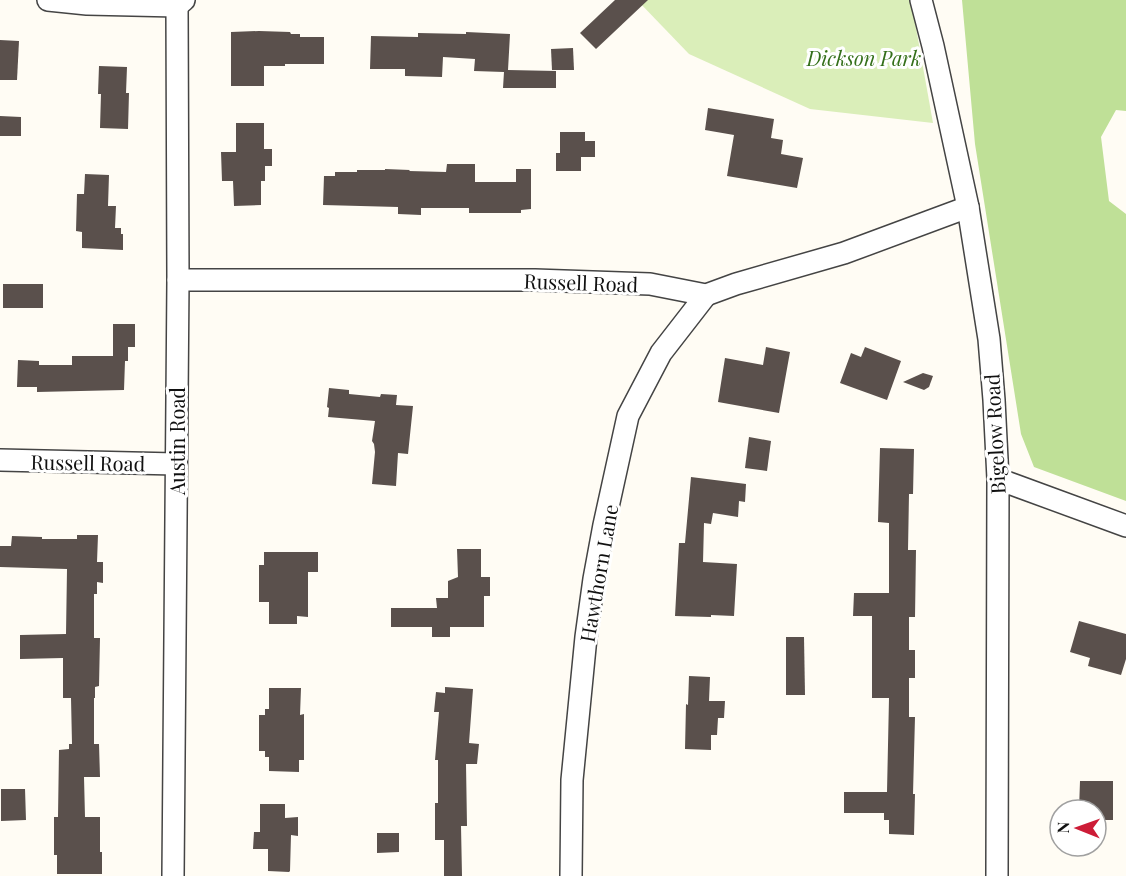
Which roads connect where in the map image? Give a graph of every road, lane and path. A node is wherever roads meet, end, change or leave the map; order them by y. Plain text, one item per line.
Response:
1 (48, 0) edge
2 (921, 0) edge
3 (181, 3) edge
4 (968, 207) junction
5 (178, 280) junction
6 (706, 295) junction
7 (0, 460) edge
8 (176, 464) junction
9 (998, 479) junction
10 (1126, 526) edge
11 (173, 876) edge
12 (571, 876) edge
13 (996, 876) edge

1 - 3 street
2 - 4 street, Bigelow Road
3 - 5 street, Austin Road
4 - 6 street
4 - 9 street, Bigelow Road
5 - 6 street, Russell Road
5 - 8 street, Austin Road
6 - 12 street, Hawthorn Lane
7 - 8 street, Russell Road
8 - 11 street, Austin Road
9 - 10 street
9 - 13 street, Bigelow Road

